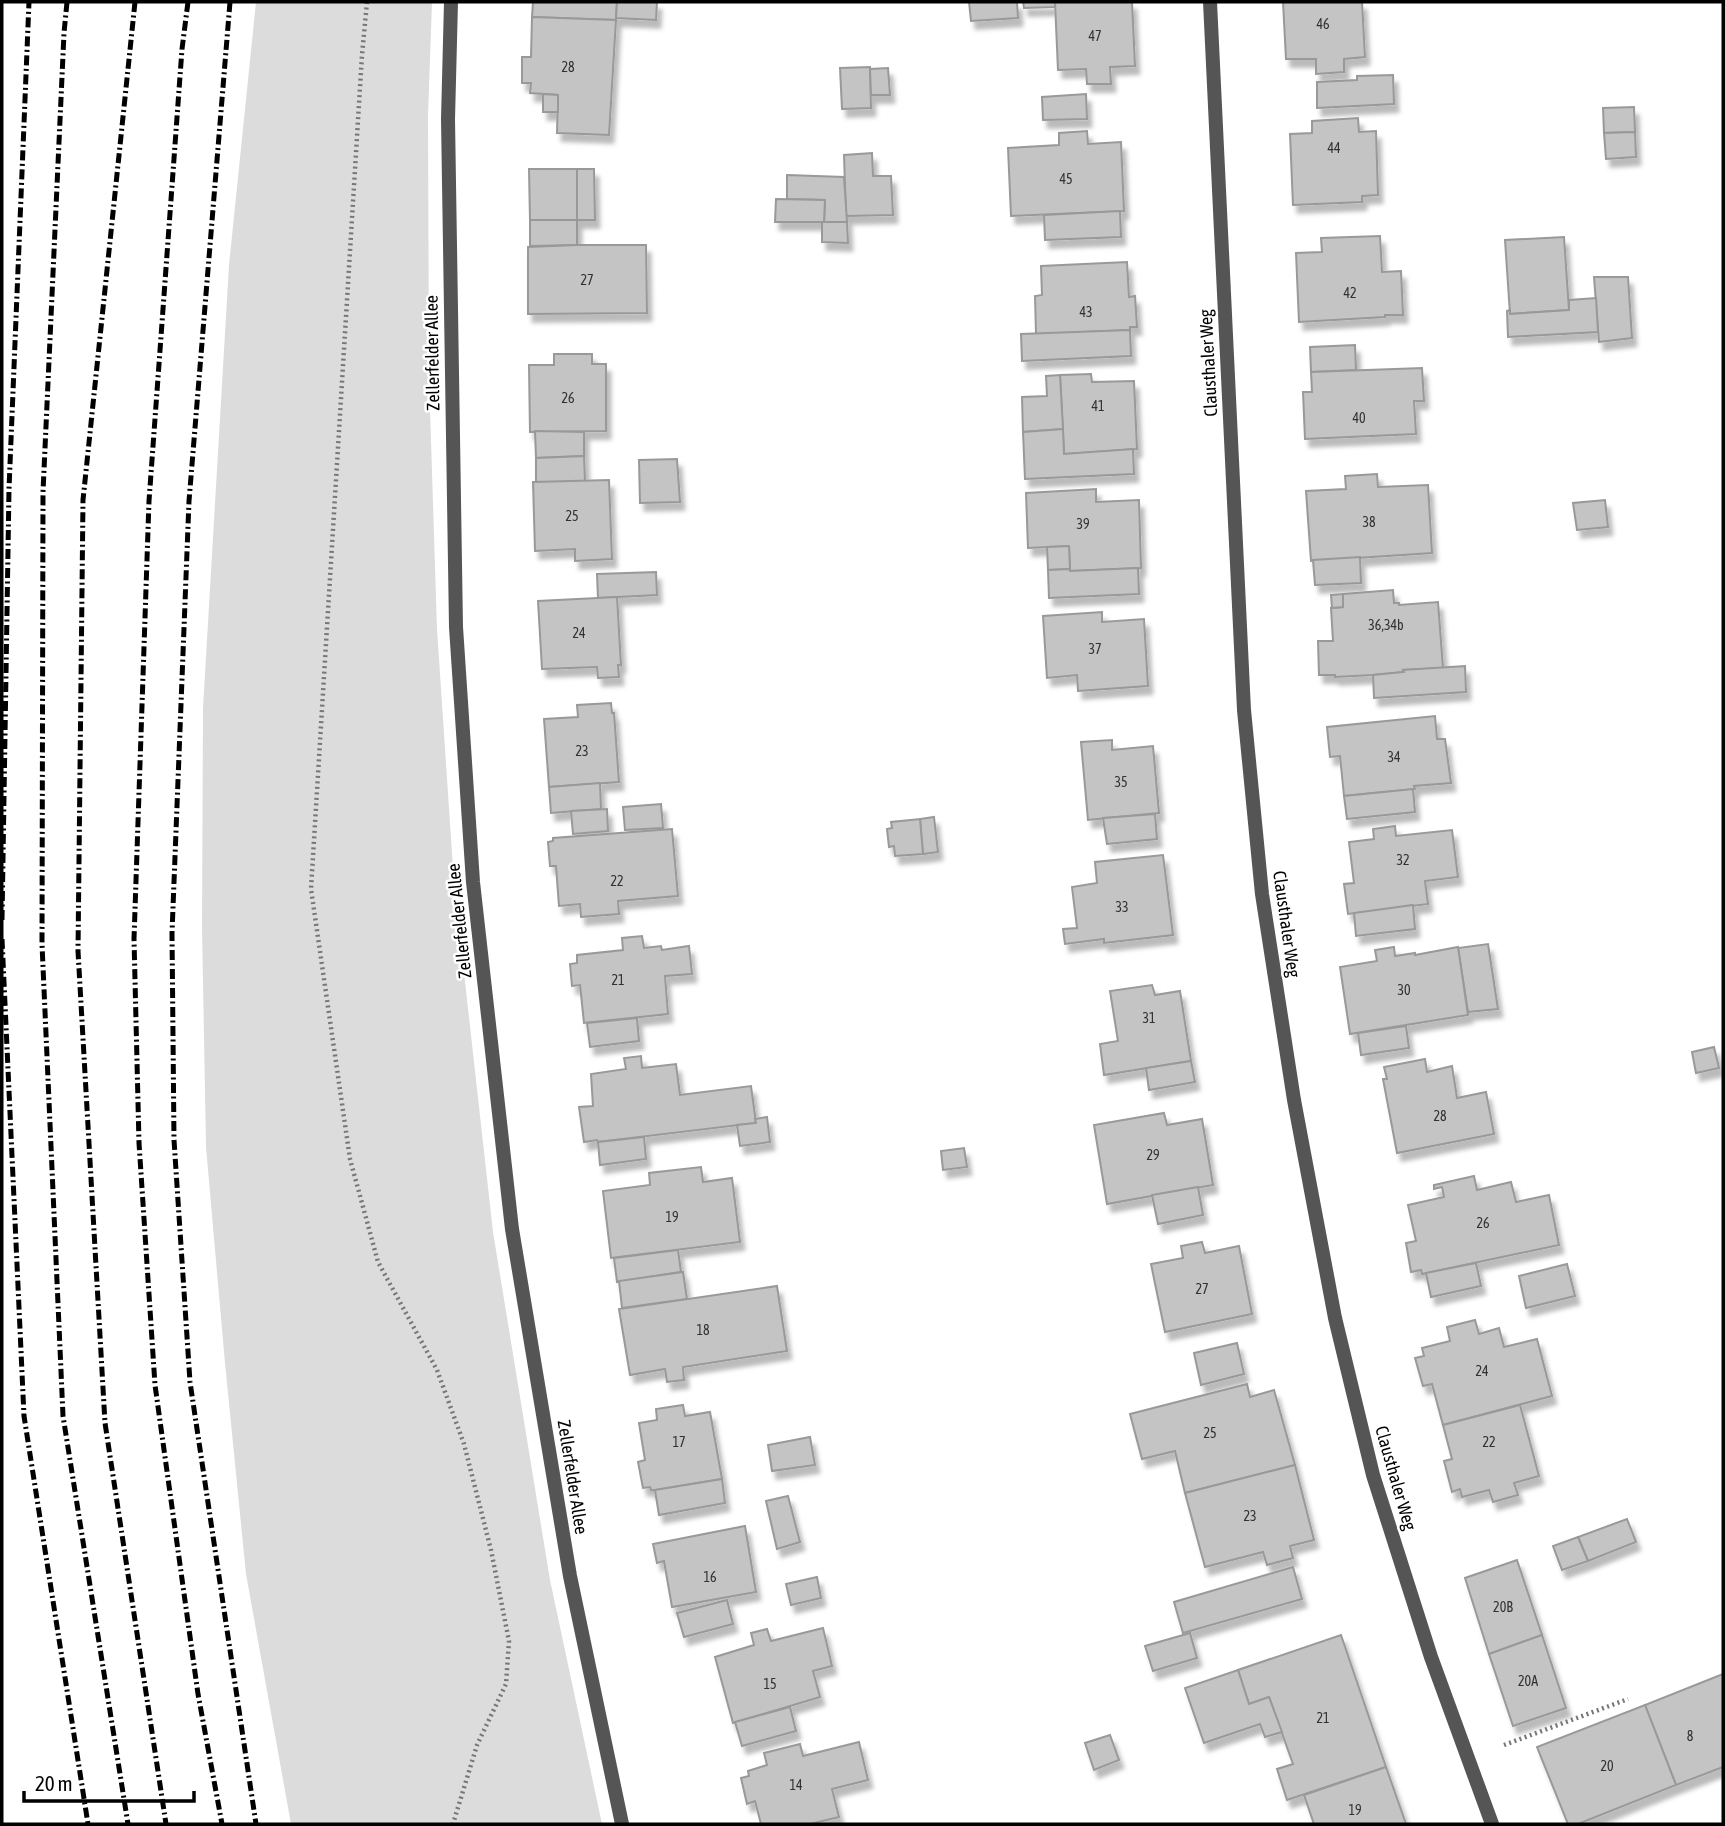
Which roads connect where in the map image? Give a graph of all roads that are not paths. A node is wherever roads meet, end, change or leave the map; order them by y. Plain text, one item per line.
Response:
1 (451, 2) edge
2 (1210, 2) edge
3 (622, 1824) edge
4 (1492, 1824) edge

1 - 3 street, Zellerfelder Allee
2 - 4 street, Clausthaler Weg

